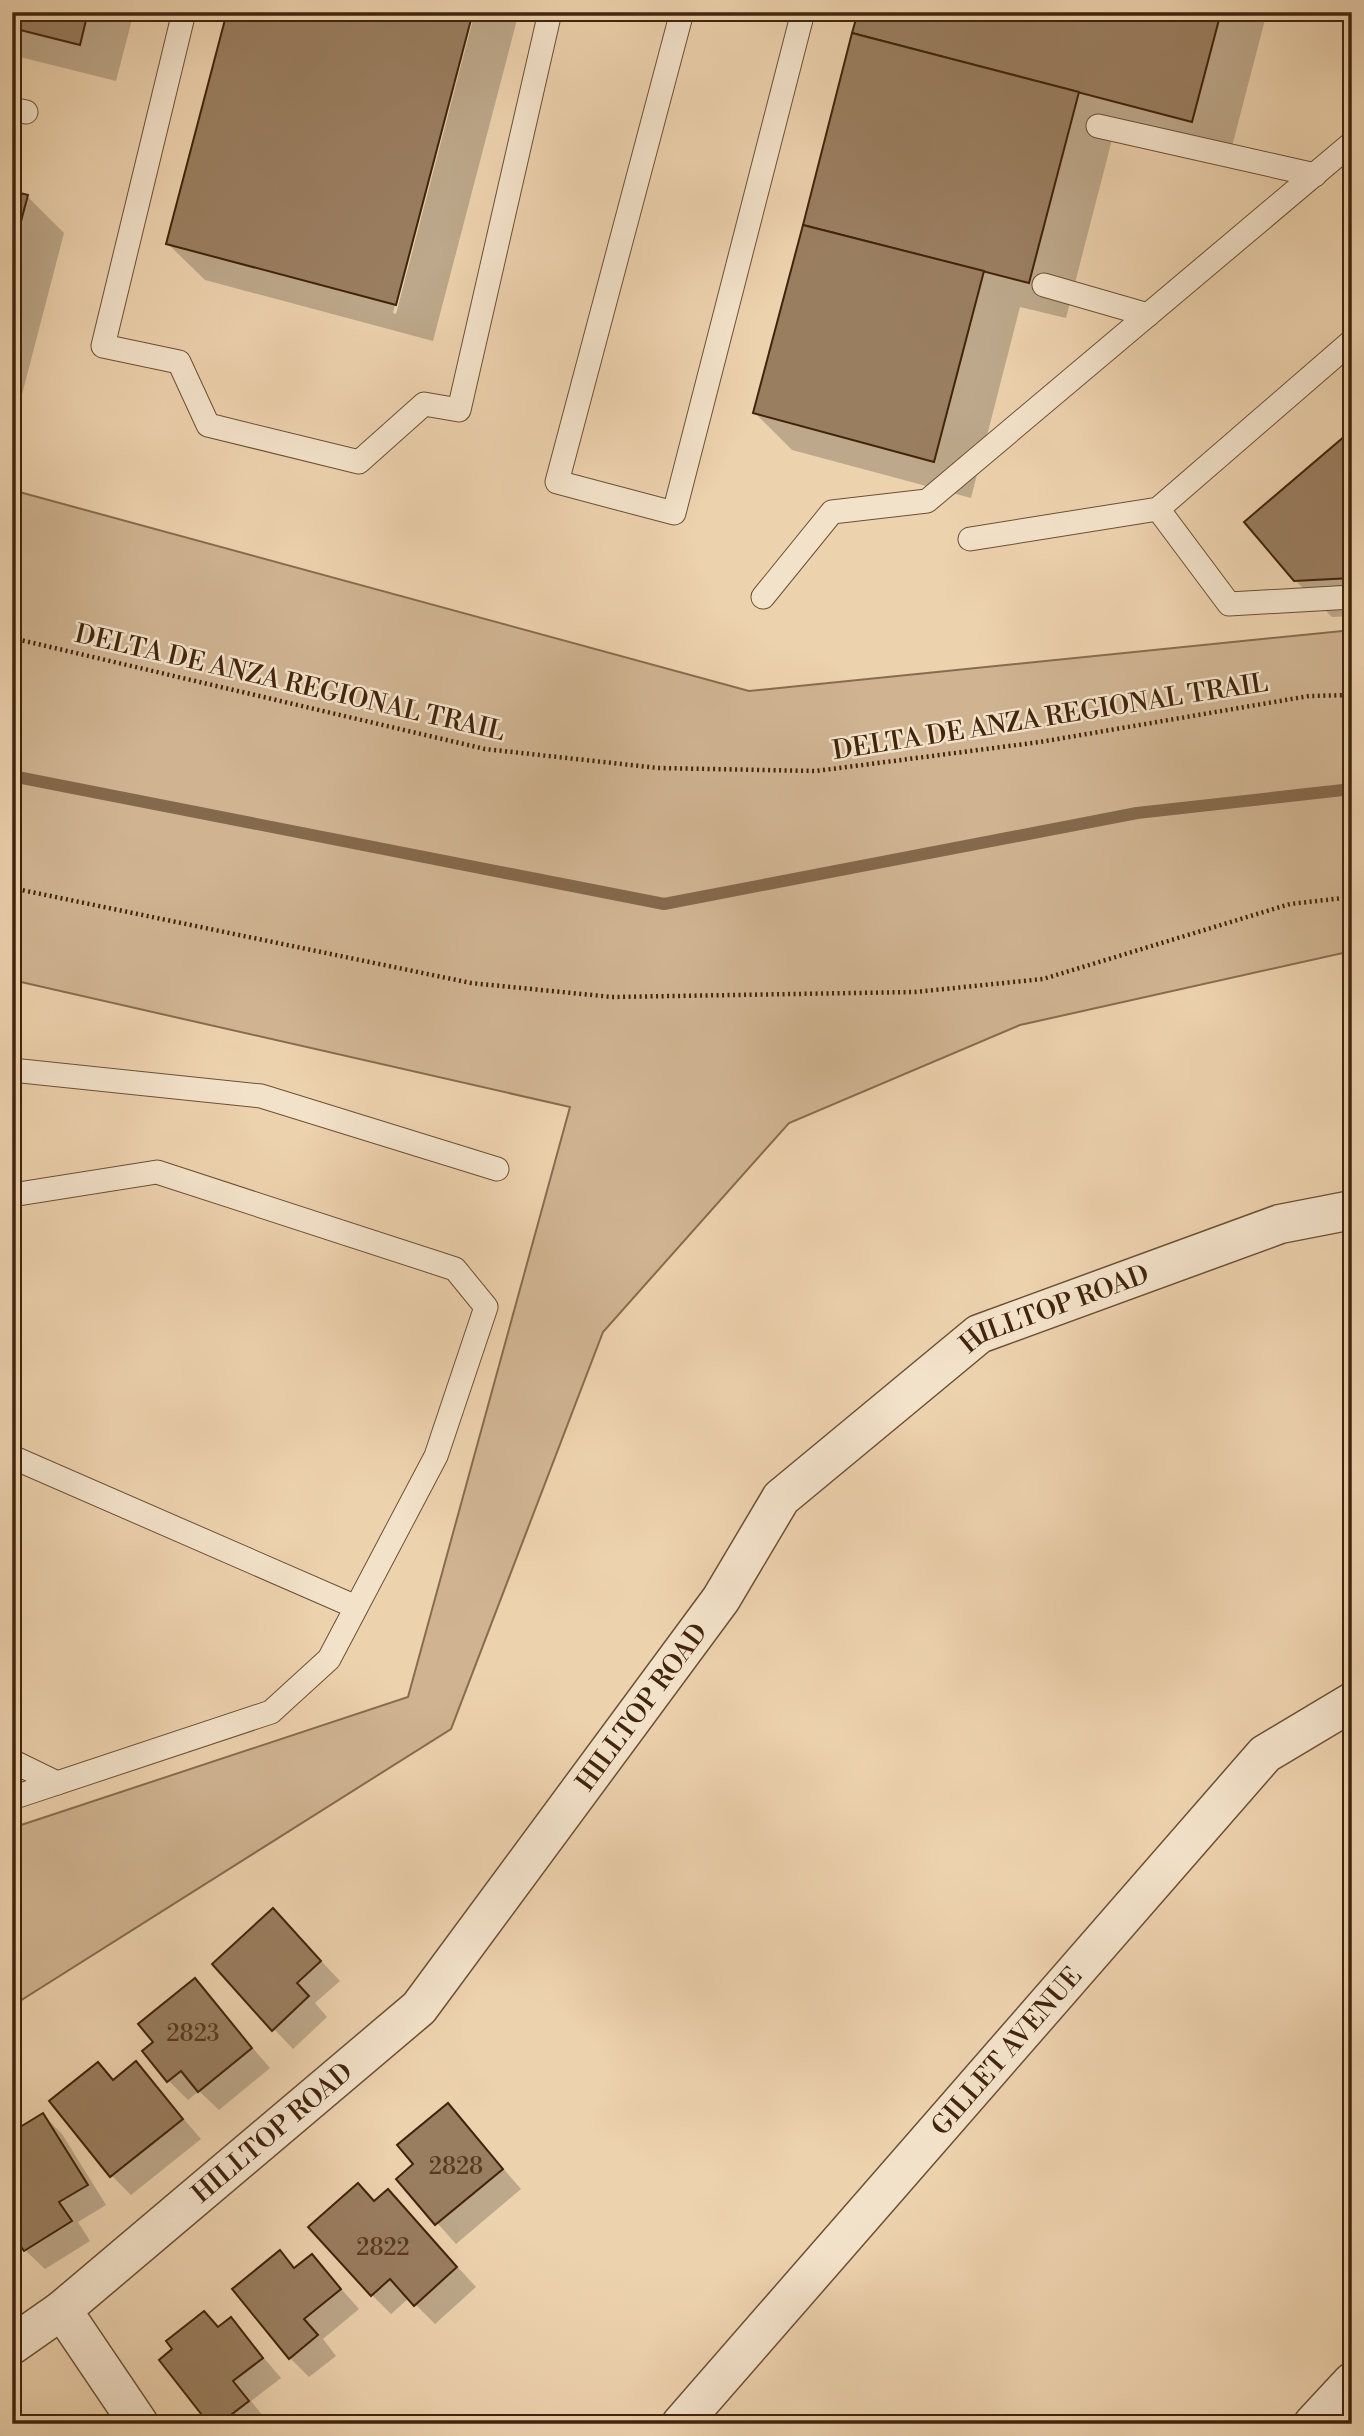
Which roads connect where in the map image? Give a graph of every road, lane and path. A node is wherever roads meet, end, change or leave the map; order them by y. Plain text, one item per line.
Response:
1 (184, 12) edge
2 (550, 12) edge
3 (682, 12) edge
4 (803, 12) edge
5 (1098, 126) dead end
6 (1352, 143) edge
7 (1315, 175) junction
8 (1044, 285) dead end
9 (1148, 315) junction
10 (1352, 341) edge
11 (1158, 509) junction
12 (970, 539) dead end
13 (763, 597) dead end
14 (1352, 597) edge
15 (12, 638) edge
16 (1352, 695) edge
17 (12, 888) edge
18 (1352, 897) edge
19 (12, 1070) edge
20 (497, 1169) dead end
21 (12, 1195) edge
22 (1352, 1210) edge
23 (12, 1457) edge
24 (356, 1607) junction
25 (1352, 1702) edge
26 (12, 1761) edge
27 (57, 1783) junction
28 (12, 1798) edge
29 (62, 2310) junction
30 (12, 2345) edge
31 (1352, 2382) edge
32 (139, 2424) edge
33 (681, 2424) edge
34 (1313, 2424) edge

1 - 2 lane
3 - 4 lane
5 - 7 lane
6 - 7 lane
7 - 9 lane
8 - 9 lane
9 - 13 lane
10 - 11 lane
11 - 12 lane
11 - 14 lane
15 - 16 path, DELTA DE ANZA REGIONAL TRAIL
17 - 18 path
19 - 20 lane
21 - 24 lane
22 - 29 street, HILLTOP ROAD
23 - 24 lane
24 - 27 lane
25 - 33 street, GILLET AVENUE
26 - 27 lane
27 - 28 lane
29 - 30 street, HILLTOP ROAD
29 - 32 street
31 - 34 street

